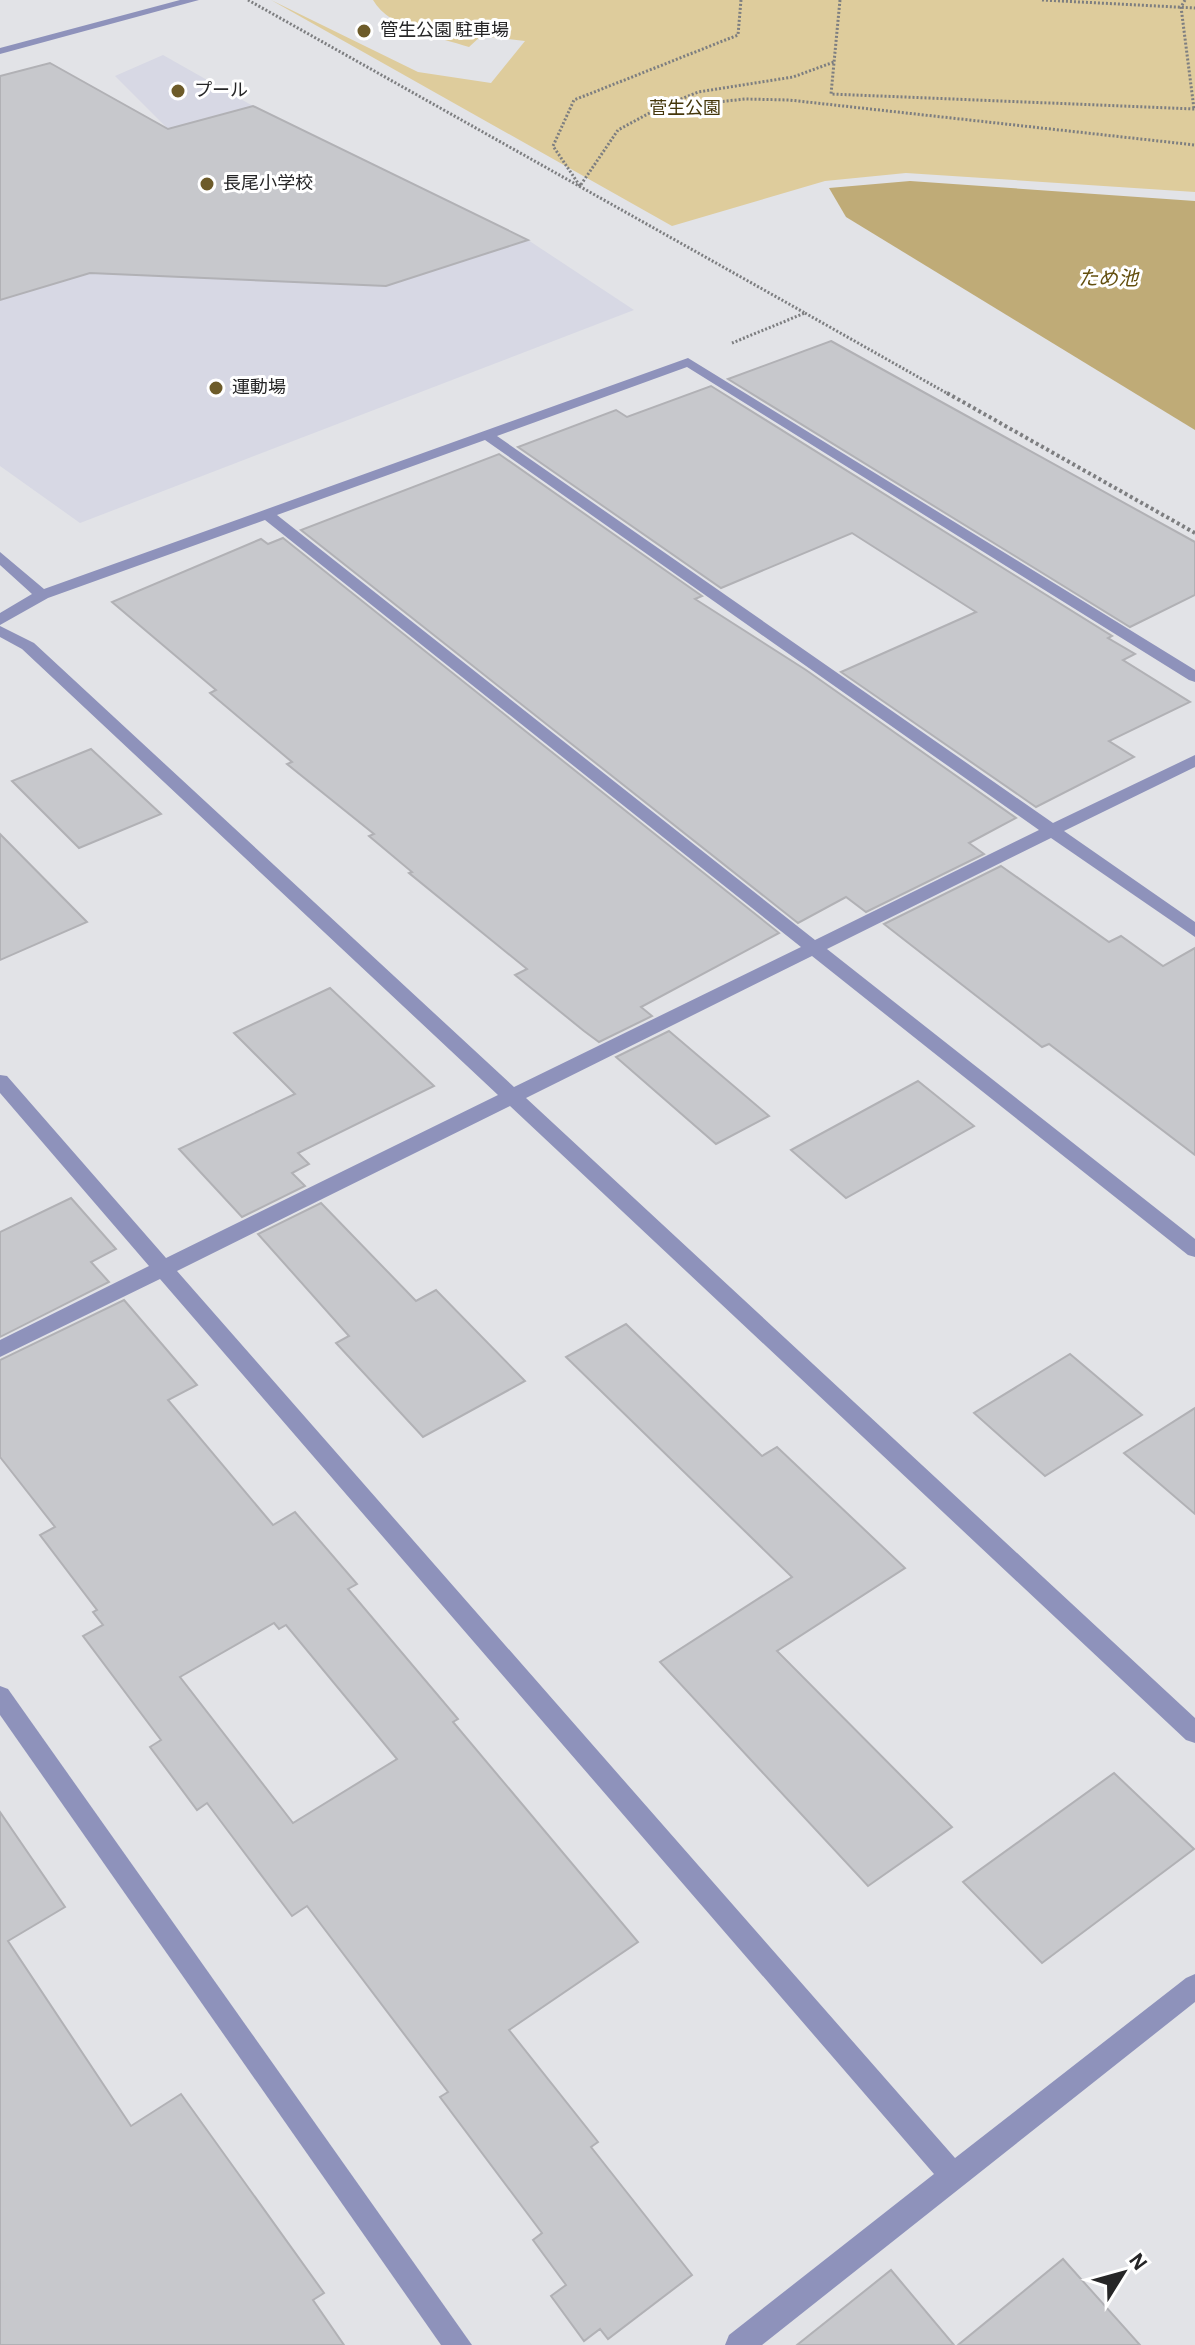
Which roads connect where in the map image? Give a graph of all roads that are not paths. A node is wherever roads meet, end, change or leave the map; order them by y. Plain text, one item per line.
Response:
1 (193, 0) edge
2 (0, 51) edge
3 (485, 434) junction
4 (269, 516) junction
5 (0, 557) edge
6 (42, 595) junction
7 (0, 620) edge
8 (0, 631) edge
9 (1195, 677) edge
10 (1195, 760) edge
11 (1051, 831) junction
12 (1195, 931) edge
13 (816, 947) junction
14 (0, 1081) edge
15 (512, 1097) junction
16 (1195, 1250) edge
17 (163, 1268) junction
18 (0, 1349) edge
19 (0, 1696) edge
20 (1195, 1733) edge
21 (1195, 1986) edge
22 (953, 2176) junction
23 (458, 2345) edge
24 (739, 2345) edge

1 - 2 street
3 - 4 street
3 - 9 street
3 - 11 street
4 - 6 street
4 - 13 street
5 - 6 street
6 - 7 street
8 - 15 street
10 - 11 street
11 - 12 street
11 - 13 street
13 - 15 street
13 - 16 street
14 - 17 street
15 - 17 street
15 - 20 street
17 - 18 street
17 - 22 street
19 - 23 street
21 - 22 street
22 - 24 street

